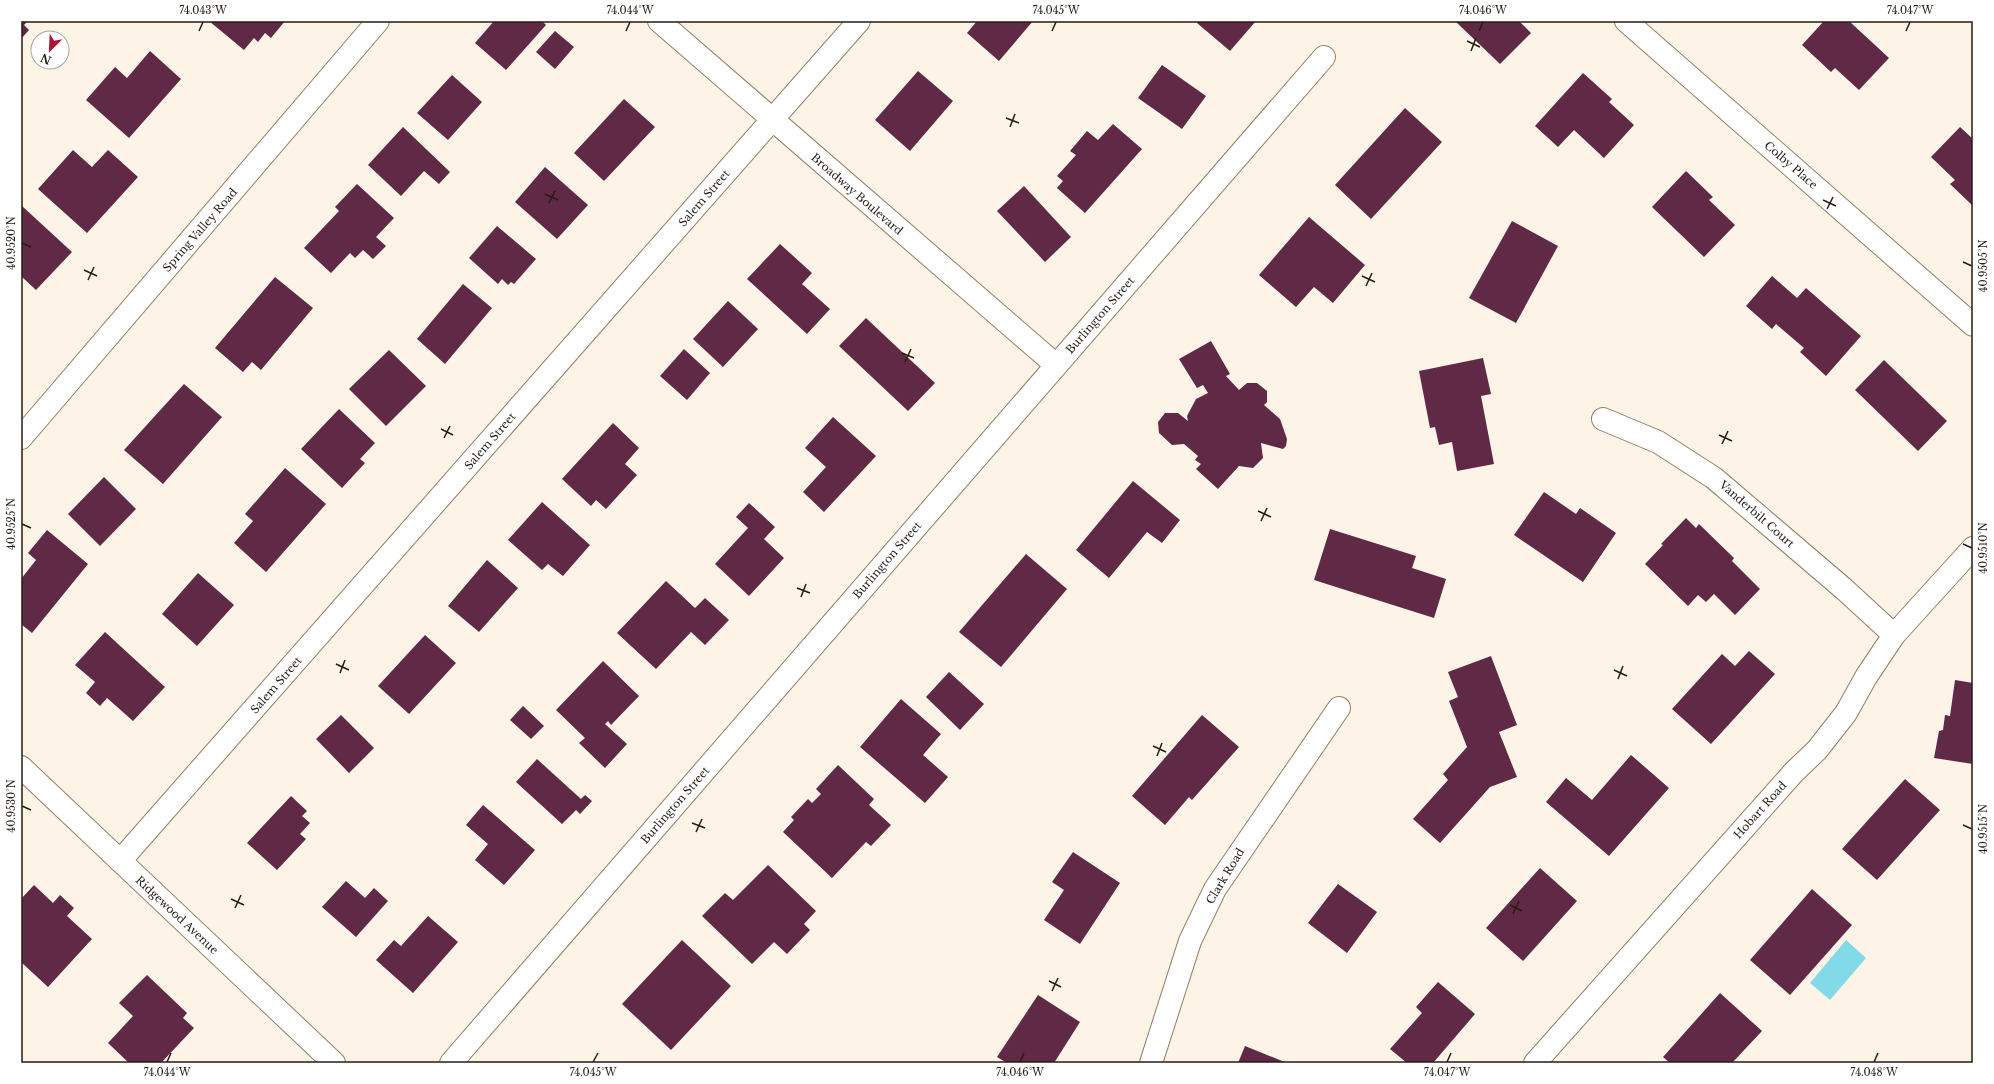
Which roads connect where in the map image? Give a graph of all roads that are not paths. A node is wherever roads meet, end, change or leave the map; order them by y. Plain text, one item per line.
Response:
1 (378, 21) edge
2 (659, 21) edge
3 (859, 21) edge
4 (1626, 21) edge
5 (1324, 57) dead end
6 (772, 120) junction
7 (1973, 325) edge
8 (1056, 365) junction
9 (1603, 419) dead end
10 (21, 438) edge
11 (1973, 548) edge
12 (1894, 635) junction
13 (1339, 708) dead end
14 (21, 767) edge
15 (120, 861) junction
16 (334, 1063) edge
17 (451, 1063) edge
18 (1150, 1063) edge
19 (1535, 1063) edge

1 - 10 street, Spring Valley Road
2 - 6 street, Broadway Boulevard
3 - 6 street, Salem Street
4 - 7 street, Colby Place
5 - 8 street, Burlington Street
6 - 8 street, Broadway Boulevard
6 - 15 street, Salem Street
8 - 17 street, Burlington Street
9 - 12 street, Vanderbilt Court
11 - 12 street, Hobart Road
12 - 19 street, Hobart Road
13 - 18 street, Clark Road
14 - 15 street, Ridgewood Avenue
15 - 16 street, Ridgewood Avenue

